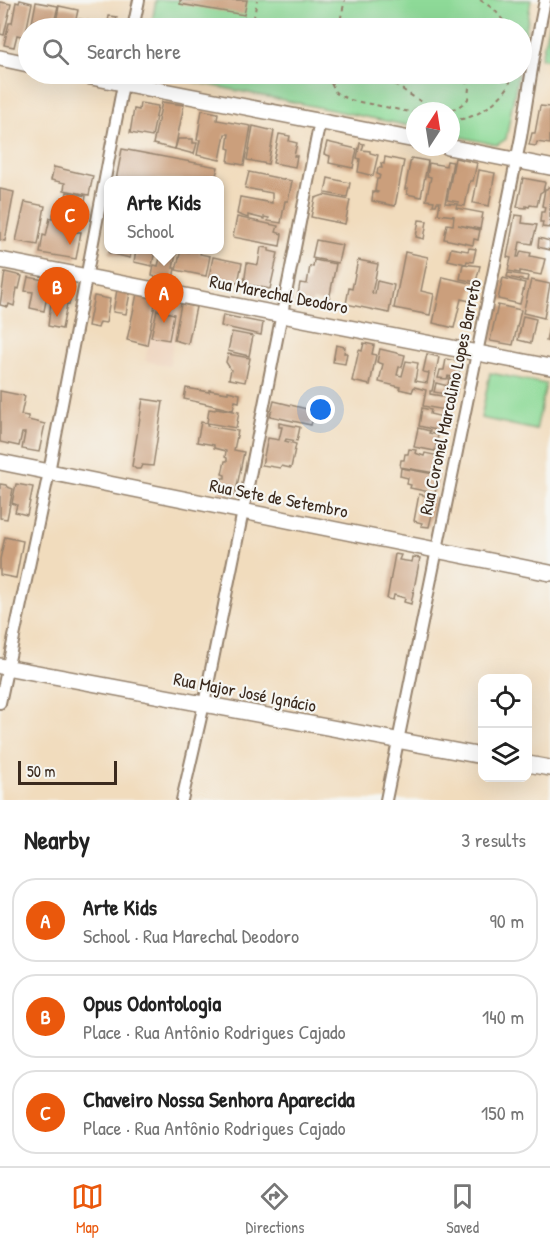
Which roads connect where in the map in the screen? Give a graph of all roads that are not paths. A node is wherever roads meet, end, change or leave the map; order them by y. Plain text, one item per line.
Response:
1 (139, 0) edge
2 (545, 0) edge
3 (135, 18) edge
4 (0, 58) edge
5 (18, 62) edge
6 (532, 72) edge
7 (123, 84) edge
8 (151, 84) edge
9 (530, 84) edge
10 (320, 122) junction
11 (406, 138) edge
12 (460, 149) edge
13 (516, 161) junction
14 (550, 167) edge
15 (105, 176) edge
16 (104, 180) edge
17 (0, 260) edge
18 (85, 276) junction
19 (281, 314) junction
20 (477, 352) junction
21 (550, 367) edge
22 (0, 462) edge
23 (49, 472) junction
24 (243, 511) junction
25 (436, 550) junction
26 (550, 573) edge
27 (4, 667) edge
28 (0, 703) edge
29 (204, 704) junction
30 (398, 741) junction
31 (478, 755) edge
32 (532, 765) edge
33 (550, 768) edge
34 (182, 800) edge
35 (386, 800) edge

1 - 3 street
2 - 6 street, Rua Coronel Marcolino Lopes Barreto
4 - 5 street
7 - 15 street
8 - 10 street
9 - 13 street, Rua Coronel Marcolino Lopes Barreto
10 - 11 street
10 - 19 street
12 - 13 street
13 - 14 street
13 - 20 street, Rua Coronel Marcolino Lopes Barreto
16 - 18 street
17 - 18 street, Rua Marechal Deodoro
18 - 19 street, Rua Marechal Deodoro
18 - 23 street
19 - 20 street, Rua Marechal Deodoro
19 - 24 street
20 - 21 street, Rua Marechal Deodoro
20 - 25 street, Rua Coronel Marcolino Lopes Barreto
22 - 23 street, Rua Sete de Setembro
23 - 24 street, Rua Sete de Setembro
23 - 27 street
24 - 25 street, Rua Sete de Setembro
24 - 29 street
25 - 26 street, Rua Sete de Setembro
25 - 30 street, Rua Coronel Marcolino Lopes Barreto
27 - 28 street
27 - 29 street, Rua Major José Ignácio
29 - 30 street, Rua Major José Ignácio
29 - 34 street
30 - 31 street, Rua Major José Ignácio
30 - 35 street, Rua Coronel Marcolino Lopes Barreto
32 - 33 street

